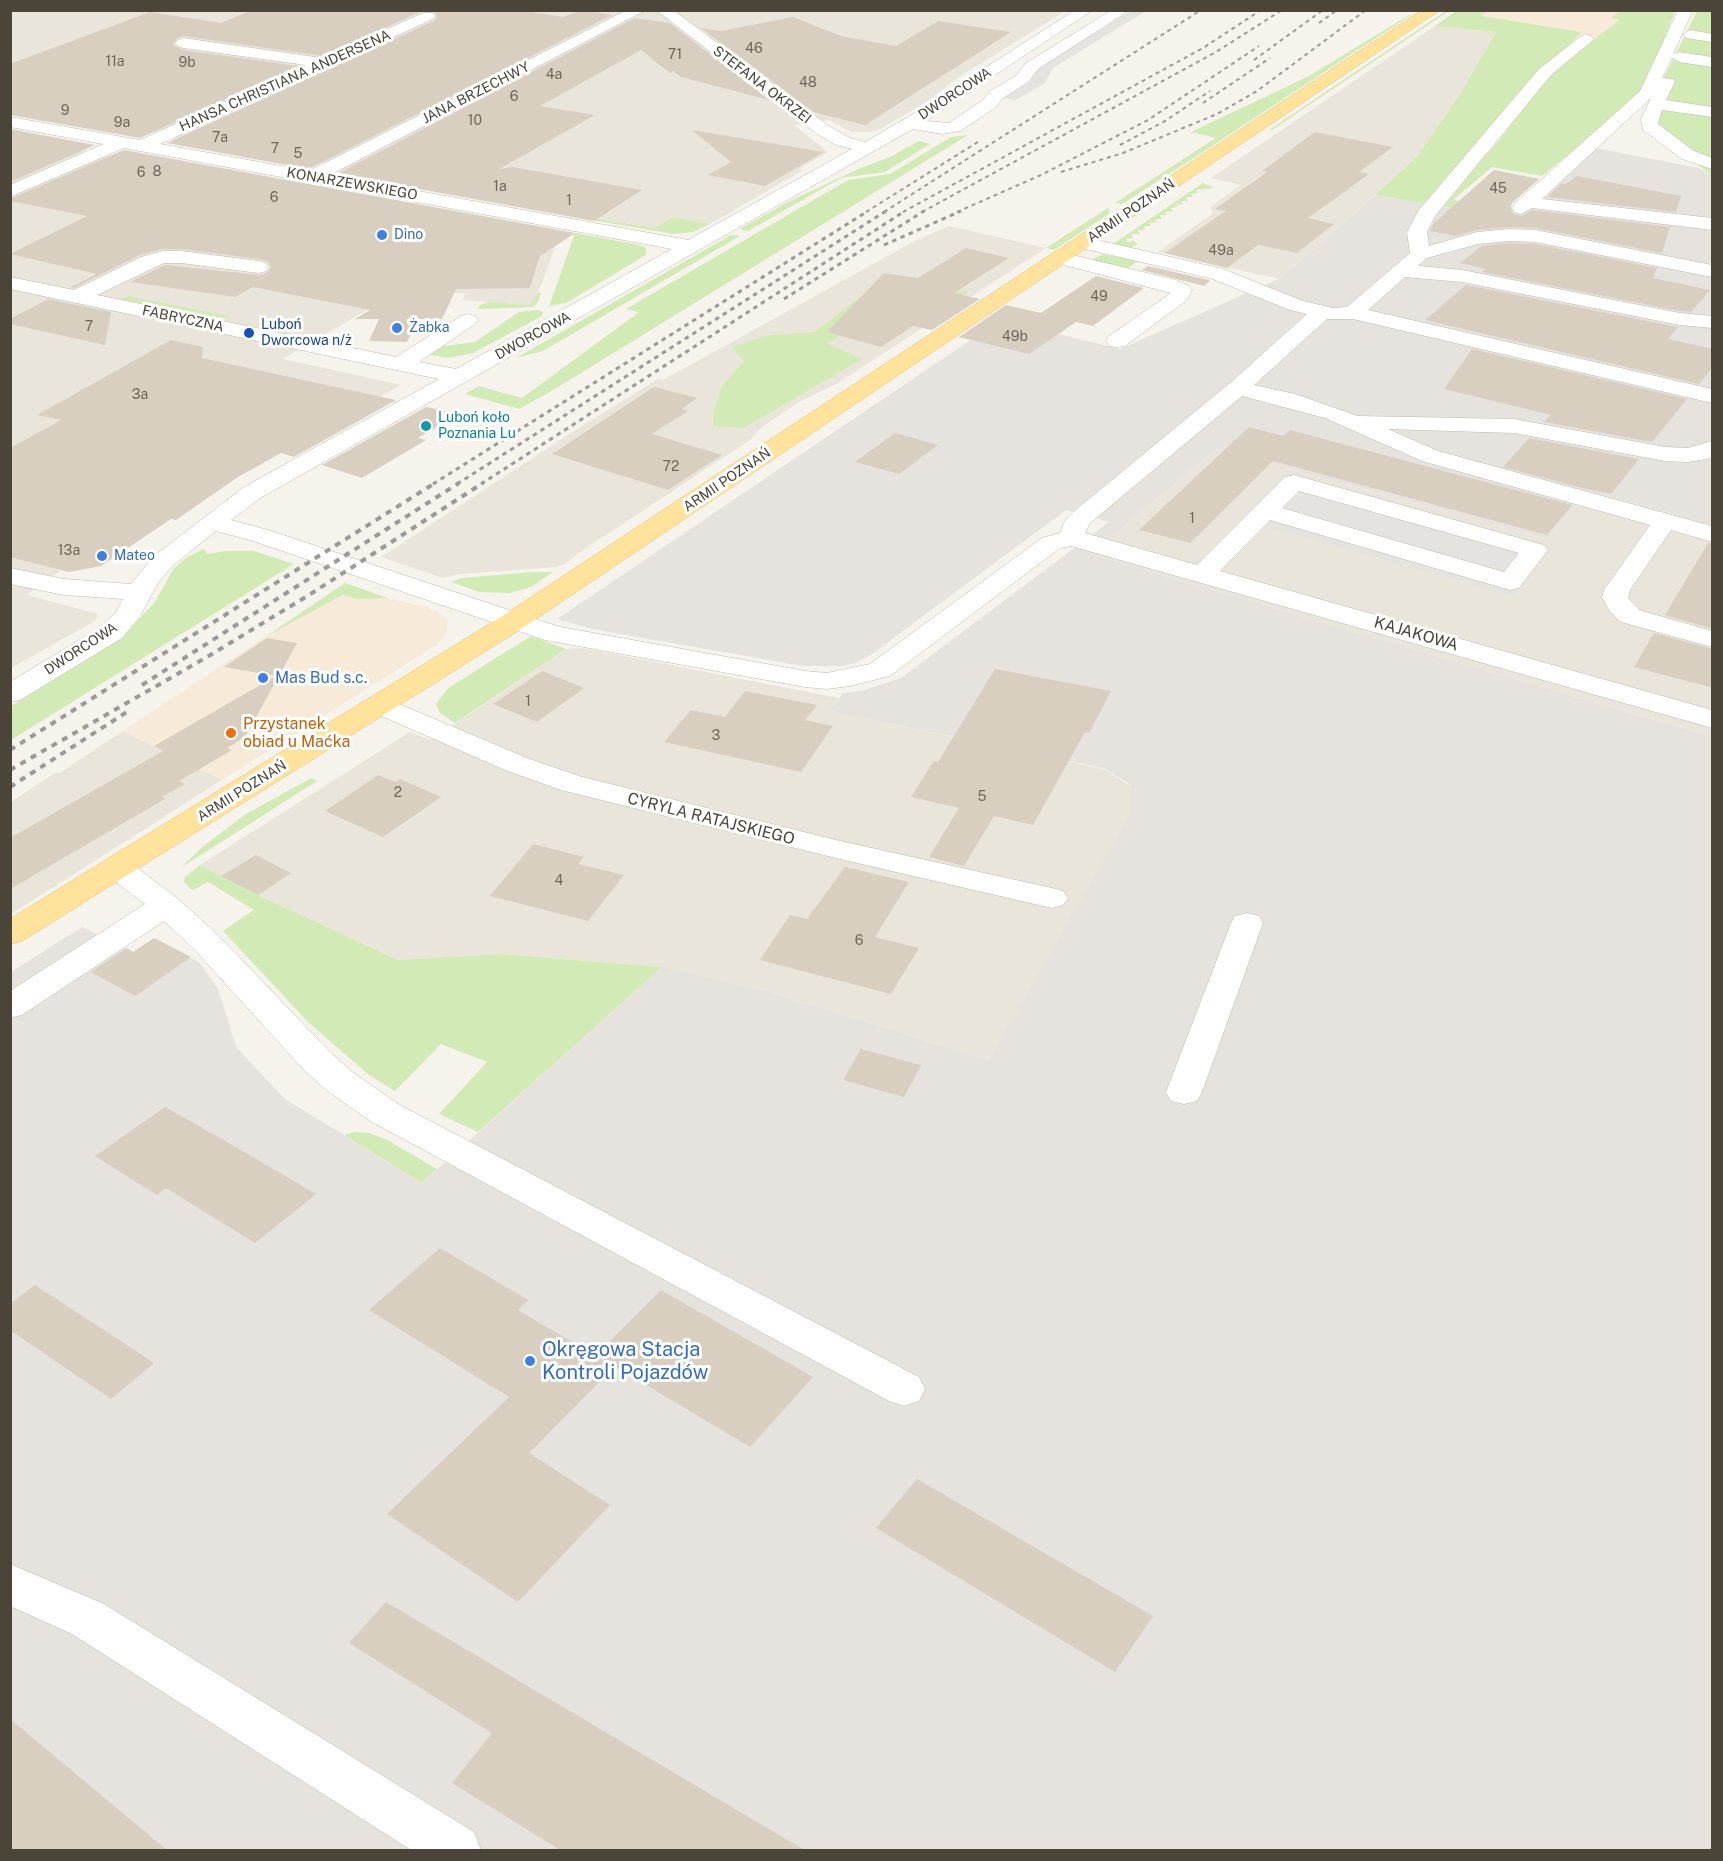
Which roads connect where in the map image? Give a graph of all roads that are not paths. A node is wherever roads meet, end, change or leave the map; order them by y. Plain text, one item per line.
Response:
1 (639, 10) edge
2 (663, 10) edge
3 (1086, 10) edge
4 (1124, 10) edge
5 (1433, 10) edge
6 (1693, 14) edge
7 (428, 16) dead end
8 (1691, 35) junction
9 (1713, 38) edge
10 (1586, 39) dead end
11 (183, 43) dead end
12 (1679, 57) junction
13 (1713, 62) edge
14 (323, 63) junction
15 (1657, 104) junction
16 (1713, 112) edge
17 (1618, 120) junction
18 (10, 122) edge
19 (909, 123) junction
20 (123, 142) junction
21 (142, 146) junction
22 (867, 148) junction
23 (1711, 173) edge
24 (312, 177) junction
25 (10, 192) edge
26 (1713, 224) edge
27 (1084, 243) junction
28 (693, 247) junction
29 (1420, 254) junction
30 (1060, 258) junction
31 (259, 267) dead end
32 (1402, 271) junction
33 (1713, 271) edge
34 (10, 283) edge
35 (77, 297) junction
36 (1322, 312) junction
37 (1353, 313) junction
38 (468, 320) dead end
39 (1713, 322) edge
40 (1117, 341) dead end
41 (400, 364) junction
42 (461, 377) junction
43 (1238, 388) junction
44 (1713, 396) edge
45 (1353, 421) junction
46 (1713, 448) edge
47 (1688, 455) junction
48 (1713, 461) edge
49 (1265, 511) junction
50 (1665, 521) junction
51 (211, 522) junction
52 (1713, 534) edge
53 (1071, 538) junction
54 (1203, 573) junction
55 (10, 576) edge
56 (138, 592) junction
57 (514, 621) junction
58 (1713, 639) edge
59 (10, 694) edge
60 (380, 705) junction
61 (1713, 719) edge
62 (117, 868) junction
63 (1052, 898) dead end
64 (166, 905) junction
65 (1247, 923) dead end
66 (10, 934) edge
67 (10, 1007) edge
68 (1184, 1092) dead end
69 (904, 1389) dead end
70 (10, 1584) edge
71 (456, 1851) edge

1 - 24 street, JANA BRZECHWY
2 - 22 street, STEFANA OKRZEI
3 - 19 street, DWORCOWA
4 - 19 street
5 - 27 main road, ARMII POZNAŃ
6 - 8 street
6 - 17 street
7 - 14 street, HANSA CHRISTIANA ANDERSENA
8 - 9 street
8 - 12 street
10 - 29 street
11 - 14 street
12 - 13 street
12 - 15 street
14 - 21 street, HANSA CHRISTIANA ANDERSENA
15 - 16 street
15 - 23 street
17 - 23 street
17 - 26 street
18 - 20 street, KONARZEWSKIEGO
19 - 22 street, DWORCOWA
20 - 21 street, KONARZEWSKIEGO
20 - 25 street
21 - 24 street, KONARZEWSKIEGO
22 - 28 street, DWORCOWA
24 - 28 street, KONARZEWSKIEGO
27 - 30 main road, ARMII POZNAŃ
27 - 36 street
28 - 42 street, DWORCOWA
29 - 32 street
29 - 33 street
30 - 40 street
30 - 57 main road, ARMII POZNAŃ
31 - 35 street
32 - 37 street
32 - 39 street
34 - 35 street, FABRYCZNA
35 - 41 street, FABRYCZNA
36 - 37 street
36 - 43 street
37 - 44 street
38 - 41 street
41 - 42 street, FABRYCZNA
42 - 51 street, DWORCOWA
43 - 45 street
43 - 53 street
45 - 47 street
45 - 50 street
46 - 47 street
47 - 48 street
49 - 49 street
49 - 54 street
50 - 52 street
50 - 58 street
51 - 56 street, DWORCOWA
51 - 57 street
53 - 54 street, KAJAKOWA
53 - 57 street
54 - 61 street, KAJAKOWA
55 - 56 street
56 - 59 street, DWORCOWA
57 - 60 main road, ARMII POZNAŃ
60 - 62 main road, ARMII POZNAŃ
60 - 63 street, CYRYLA RATAJSKIEGO
62 - 64 street
62 - 66 main road, ARMII POZNAŃ
64 - 67 street
64 - 69 street
65 - 68 street
70 - 71 street

